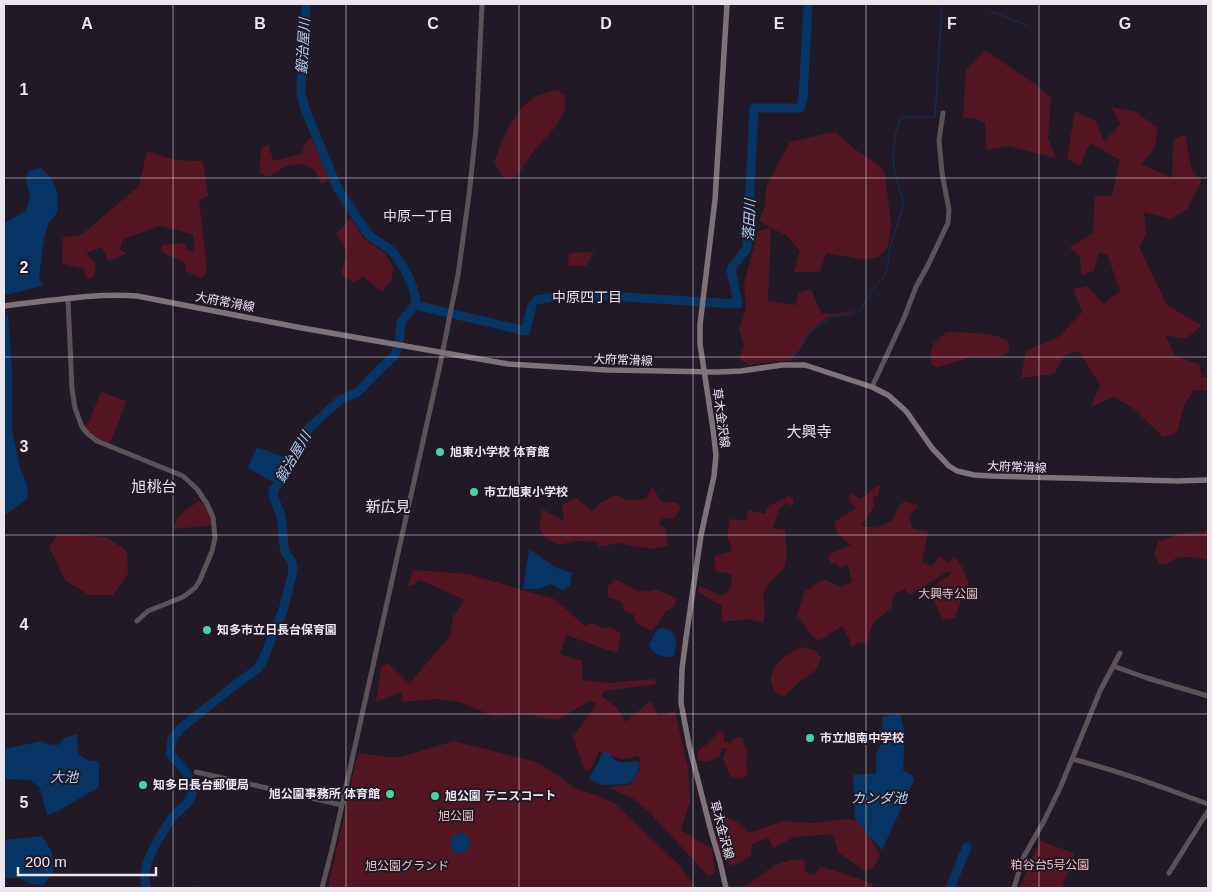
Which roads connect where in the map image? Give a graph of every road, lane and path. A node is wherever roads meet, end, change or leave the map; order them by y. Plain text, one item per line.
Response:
1 (482, 4) edge
2 (727, 4) edge
3 (943, 113) dead end
4 (68, 299) junction
5 (4, 306) edge
6 (443, 352) junction
7 (705, 372) junction
8 (872, 387) junction
9 (1208, 480) edge
10 (137, 622) dead end
11 (1120, 653) dead end
12 (1113, 666) junction
13 (1208, 696) edge
14 (1072, 759) junction
15 (196, 772) dead end
16 (1208, 804) edge
17 (342, 805) junction
18 (1207, 815) edge
19 (1169, 873) dead end
20 (322, 888) edge
21 (726, 888) edge
22 (1014, 888) edge

1 - 6 street
2 - 7 main road, 草木金沢線
3 - 8 street
4 - 5 main road, 大府常滑線
4 - 6 main road, 大府常滑線
4 - 10 street
6 - 7 main road, 大府常滑線
6 - 17 street
7 - 8 main road, 大府常滑線
7 - 21 main road, 草木金沢線
8 - 9 main road, 大府常滑線
11 - 12 street
12 - 13 street
12 - 14 street
14 - 16 street
14 - 22 street
15 - 17 street
17 - 20 street
18 - 19 street

